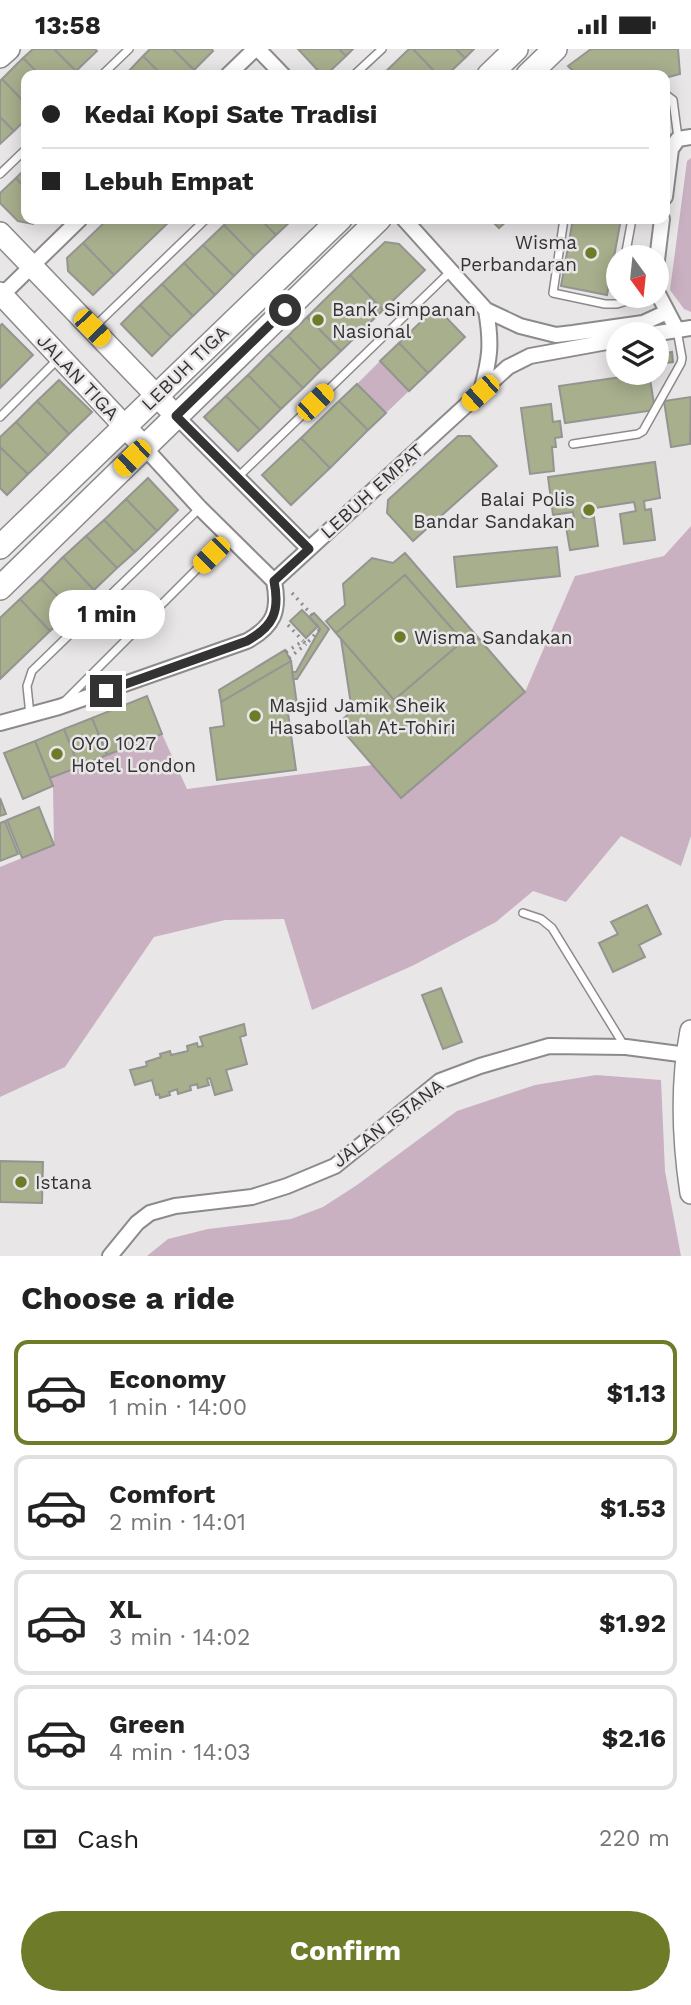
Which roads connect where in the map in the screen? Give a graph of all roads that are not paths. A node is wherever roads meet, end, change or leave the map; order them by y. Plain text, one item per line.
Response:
1 (9, 49) edge
2 (129, 49) edge
3 (257, 49) edge
4 (382, 49) edge
5 (516, 49) edge
6 (555, 49) edge
7 (0, 57) edge
8 (107, 70) edge
9 (234, 70) edge
10 (278, 70) edge
11 (359, 70) edge
12 (494, 70) edge
13 (533, 70) edge
14 (670, 98) edge
15 (685, 138) edge
16 (670, 151) edge
17 (21, 154) edge
18 (0, 174) edge
19 (75, 224) edge
20 (201, 224) edge
21 (336, 224) edge
22 (374, 224) edge
23 (409, 224) edge
24 (563, 224) edge
25 (631, 224) edge
26 (661, 224) edge
27 (0, 233) edge
28 (627, 245) edge
29 (659, 245) edge
30 (32, 266) junction
31 (451, 271) junction
32 (1, 295) edge
33 (606, 304) edge
34 (665, 308) edge
35 (486, 310) junction
36 (667, 312) junction
37 (92, 328) junction
38 (684, 329) edge
39 (606, 343) edge
40 (60, 357) junction
41 (480, 393) junction
42 (157, 396) junction
43 (176, 416) junction
44 (0, 417) edge
45 (125, 427) junction
46 (573, 444) dead end
47 (144, 447) junction
48 (237, 477) junction
49 (200, 508) junction
50 (230, 536) junction
51 (0, 547) edge
52 (309, 549) junction
53 (276, 579) junction
54 (0, 588) edge
55 (60, 707) junction
56 (30, 715) junction
57 (0, 723) edge
58 (523, 912) dead end
59 (691, 1031) edge
60 (626, 1047) junction
61 (687, 1055) junction
62 (691, 1193) edge
63 (110, 1256) edge

1 - 7 street
2 - 8 lane
3 - 9 street
3 - 10 street
4 - 11 lane
5 - 12 main road
6 - 13 main road
14 - 15 lane
15 - 16 street
17 - 18 lane
19 - 30 street
20 - 37 lane
21 - 42 main road, LEBUH TIGA
22 - 43 main road, LEBUH TIGA
23 - 31 street
24 - 33 lane
25 - 28 lane
26 - 29 street
27 - 30 street
30 - 32 street
30 - 37 street
31 - 35 street
31 - 48 lane
32 - 40 street, JALAN TIGA
34 - 36 street
35 - 36 street
35 - 41 street
36 - 38 street
37 - 42 street
38 - 46 lane
39 - 41 street, LEBUH EMPAT
40 - 44 lane
40 - 45 street, JALAN TIGA
41 - 52 street, LEBUH EMPAT
42 - 43 street
42 - 45 main road, LEBUH TIGA
43 - 47 main road, LEBUH TIGA
43 - 48 street
45 - 47 street, JALAN TIGA
45 - 51 main road, LEBUH TIGA
47 - 49 street, JALAN TIGA
47 - 54 main road, LEBUH TIGA
48 - 52 street
49 - 50 street, JALAN TIGA
49 - 56 lane
50 - 53 street, JALAN TIGA
50 - 55 lane
52 - 53 street, LEBUH EMPAT
53 - 55 street
55 - 56 street
56 - 57 street
58 - 60 lane
59 - 61 street
60 - 61 street, JALAN ISTANA
60 - 63 street, JALAN ISTANA
61 - 62 street

